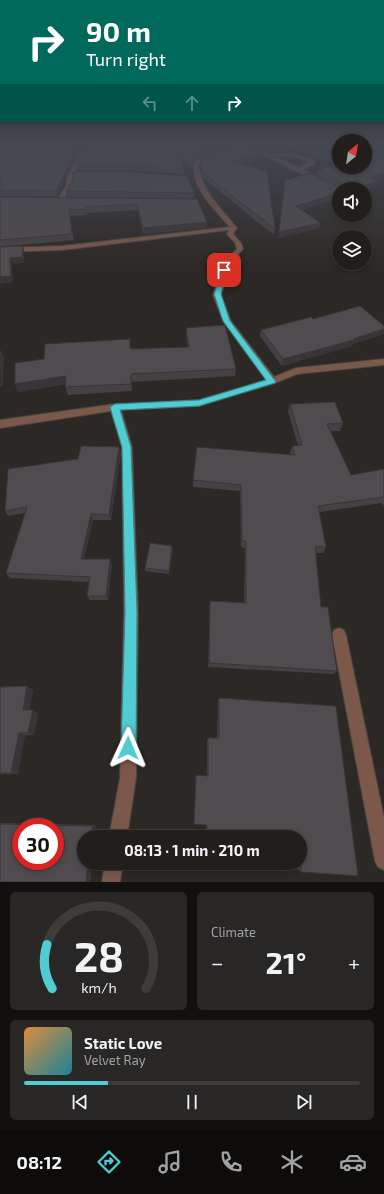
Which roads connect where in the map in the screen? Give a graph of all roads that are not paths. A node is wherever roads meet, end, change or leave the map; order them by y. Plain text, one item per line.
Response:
1 (69, 186) edge
2 (200, 186) edge
3 (53, 200) edge
4 (60, 200) junction
5 (75, 200) edge
6 (202, 202) dead end
7 (209, 202) junction
8 (234, 228) junction
9 (0, 250) edge
10 (384, 362) edge
11 (272, 382) junction
12 (115, 407) junction
13 (0, 424) edge
14 (338, 635) dead end
15 (119, 830) edge
16 (384, 861) edge
17 (113, 870) edge
18 (111, 882) edge

1 - 4 street
2 - 7 street
3 - 4 street
4 - 5 street
6 - 7 street
7 - 8 street
8 - 9 street
8 - 11 street
10 - 11 street
11 - 12 street
12 - 13 street
12 - 15 street
14 - 16 street
17 - 18 street

